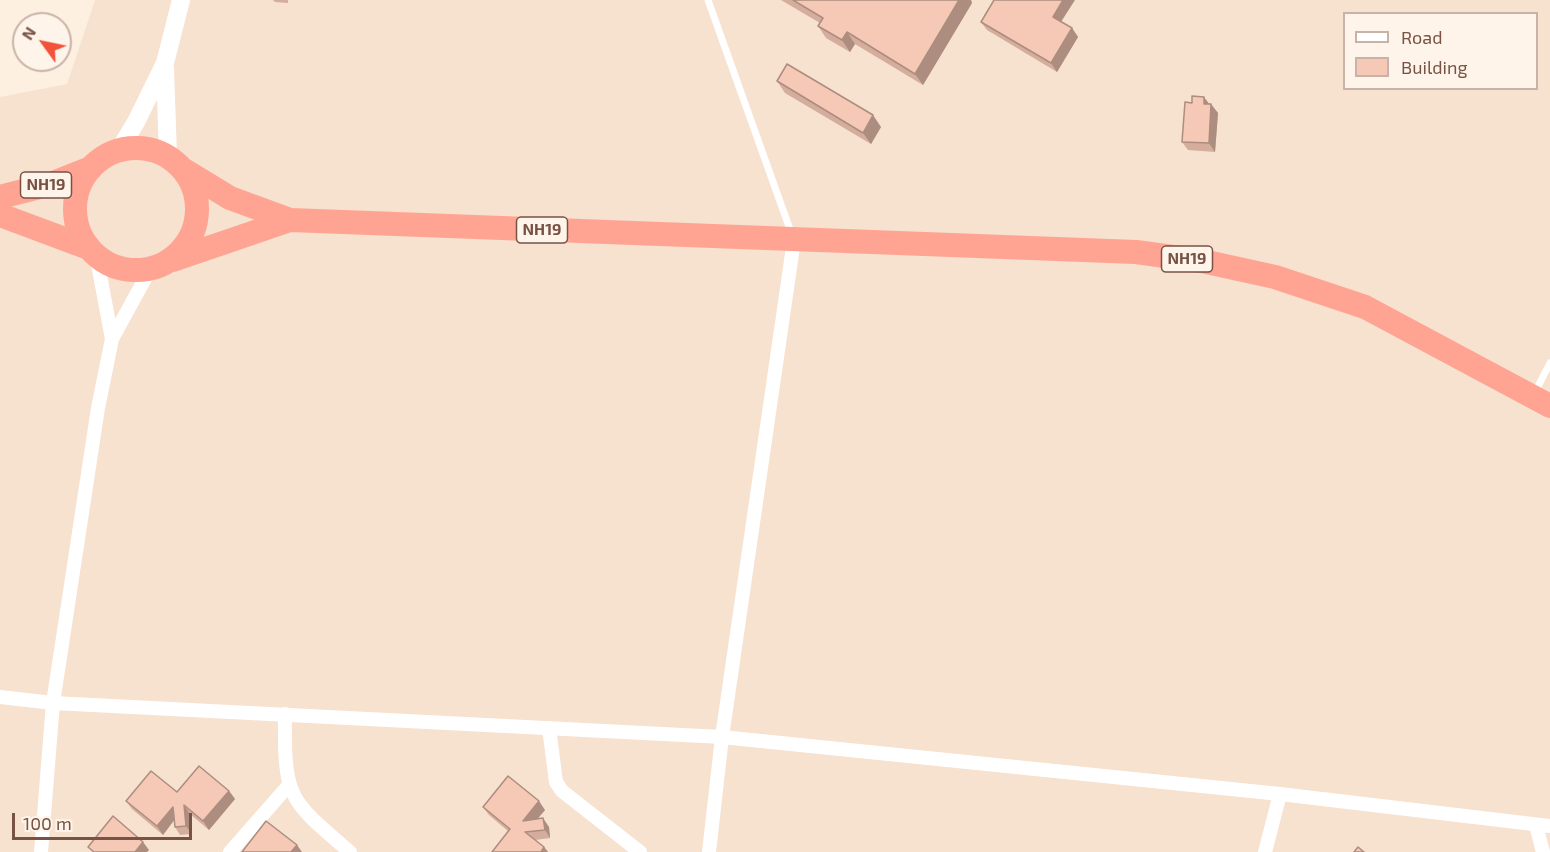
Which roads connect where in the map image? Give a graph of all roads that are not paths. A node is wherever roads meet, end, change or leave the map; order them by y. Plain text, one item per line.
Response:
1 (181, 0) edge
2 (708, 0) edge
3 (165, 63) junction
4 (118, 152) junction
5 (176, 163) junction
6 (91, 168) junction
7 (0, 197) edge
8 (0, 215) edge
9 (290, 220) junction
10 (794, 240) junction
11 (91, 251) junction
12 (160, 264) junction
13 (112, 339) junction
14 (1550, 363) edge
15 (1541, 401) edge
16 (0, 698) edge
17 (53, 703) junction
18 (285, 714) junction
19 (549, 728) junction
20 (722, 737) junction
21 (288, 786) junction
22 (1280, 794) junction
23 (1543, 825) edge
24 (41, 852) edge
25 (230, 852) edge
26 (350, 852) edge
27 (640, 852) edge
28 (709, 852) edge
29 (1265, 852) edge
30 (1543, 852) edge

1 - 3 street
2 - 10 lane
3 - 4 street
3 - 5 street
4 - 5 highway, NH19
4 - 6 highway, NH19
5 - 9 highway, NH19
5 - 12 highway
6 - 7 highway, NH19
6 - 11 highway, NH19
8 - 11 highway, NH19
9 - 10 highway, NH19
9 - 12 highway, NH19
10 - 15 highway, NH19
10 - 20 street
11 - 12 highway, NH19
11 - 13 street
12 - 13 street
13 - 17 street
14 - 15 lane
16 - 17 street
17 - 18 street
17 - 24 street
18 - 19 street
18 - 21 street
19 - 20 street
19 - 27 street
20 - 22 street
20 - 28 street
21 - 25 street
21 - 26 street
22 - 23 street
22 - 29 street
23 - 30 street

